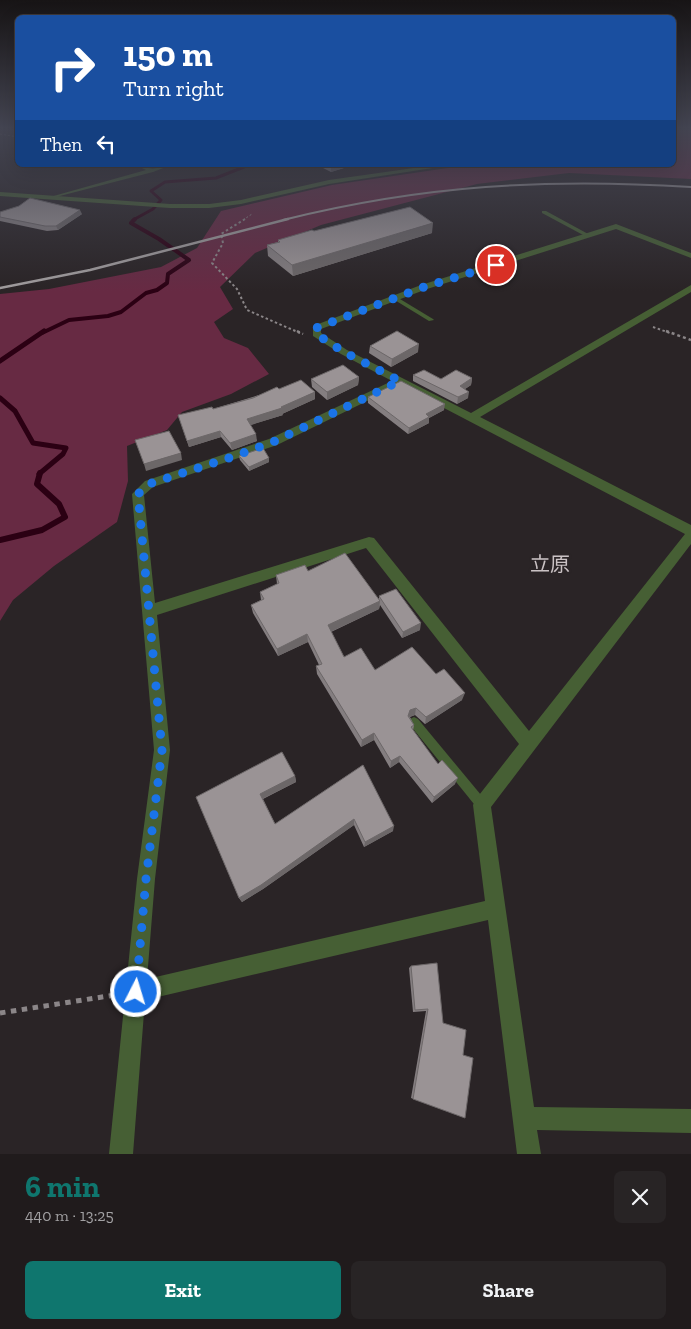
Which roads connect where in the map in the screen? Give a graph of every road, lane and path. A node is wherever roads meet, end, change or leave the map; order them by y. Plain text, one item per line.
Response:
1 (105, 183) edge
2 (325, 183) edge
3 (0, 194) edge
4 (52, 197) junction
5 (544, 212) dead end
6 (222, 232) dead end
7 (587, 235) junction
8 (691, 256) edge
9 (691, 288) edge
10 (395, 298) junction
11 (431, 320) dead end
12 (636, 320) junction
13 (310, 338) dead end
14 (691, 340) edge
15 (400, 381) junction
16 (472, 417) junction
17 (691, 531) edge
18 (691, 535) edge
19 (150, 611) junction
20 (414, 722) edge
21 (530, 745) junction
22 (482, 805) junction
23 (496, 908) junction
24 (136, 992) junction
25 (0, 1013) edge
26 (524, 1118) junction
27 (691, 1121) edge
28 (121, 1154) edge
29 (530, 1154) edge

1 - 4 lane
2 - 4 street
3 - 4 street
5 - 7 lane
6 - 13 path
7 - 8 street
7 - 10 street
9 - 12 street
10 - 11 lane
10 - 15 street
12 - 14 path
12 - 16 street
15 - 16 street
15 - 19 street
16 - 17 street
18 - 21 street
19 - 21 street
19 - 24 street
20 - 22 lane
21 - 22 street
22 - 23 street
23 - 24 street
23 - 26 street
24 - 25 path
24 - 28 street
26 - 27 street
26 - 29 street

